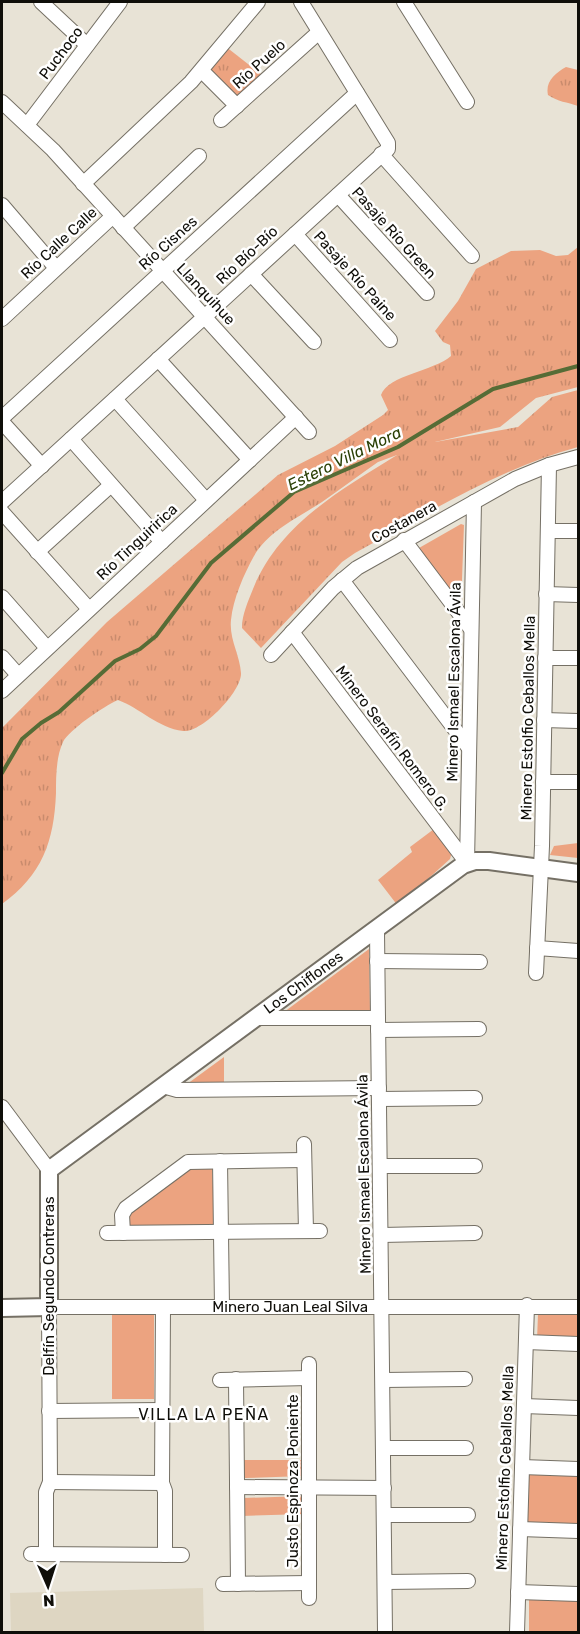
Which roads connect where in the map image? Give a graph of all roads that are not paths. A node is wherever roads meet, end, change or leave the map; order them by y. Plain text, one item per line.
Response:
1 (41, 2) edge
2 (120, 2) edge
3 (258, 2) edge
4 (301, 2) edge
5 (404, 2) edge
6 (319, 32) junction
7 (87, 45) junction
8 (202, 71) junction
9 (357, 93) junction
10 (2, 102) edge
11 (467, 102) dead end
12 (237, 106) junction
13 (221, 120) dead end
14 (27, 125) junction
15 (381, 154) junction
16 (199, 156) dead end
17 (83, 184) junction
18 (338, 195) junction
19 (2, 205) edge
20 (113, 216) junction
21 (123, 228) junction
22 (295, 234) junction
23 (472, 256) dead end
24 (56, 268) junction
25 (162, 271) junction
26 (251, 274) junction
27 (427, 293) dead end
28 (2, 316) edge
29 (205, 316) junction
30 (390, 340) dead end
31 (314, 342) dead end
32 (158, 359) junction
33 (115, 399) junction
34 (296, 417) junction
35 (2, 420) edge
36 (309, 432) dead end
37 (71, 439) junction
38 (578, 457) edge
39 (250, 460) junction
40 (42, 465) junction
41 (549, 465) junction
42 (111, 485) junction
43 (206, 500) junction
44 (2, 502) edge
45 (474, 502) junction
46 (2, 512) edge
47 (548, 531) junction
48 (579, 531) edge
49 (404, 540) junction
50 (162, 542) junction
51 (37, 552) junction
52 (342, 580) junction
53 (546, 594) junction
54 (579, 595) edge
55 (2, 597) edge
56 (89, 609) junction
57 (471, 629) junction
58 (292, 632) junction
59 (47, 648) junction
60 (272, 655) dead end
61 (2, 657) edge
62 (545, 658) junction
63 (579, 658) edge
64 (18, 675) junction
65 (2, 691) edge
66 (544, 720) junction
67 (579, 721) edge
68 (469, 748) junction
69 (543, 782) junction
70 (579, 782) edge
71 (467, 862) junction
72 (541, 868) junction
73 (579, 873) edge
74 (377, 931) junction
75 (537, 948) junction
76 (579, 951) edge
77 (377, 961) junction
78 (480, 962) dead end
79 (536, 973) dead end
80 (256, 1018) junction
81 (378, 1024) junction
82 (479, 1029) dead end
83 (163, 1086) junction
84 (380, 1093) junction
85 (475, 1098) dead end
86 (2, 1107) edge
87 (304, 1144) dead end
88 (304, 1160) junction
89 (220, 1161) junction
90 (381, 1166) junction
91 (475, 1166) dead end
92 (49, 1170) junction
93 (221, 1232) junction
94 (106, 1233) dead end
95 (123, 1233) junction
96 (476, 1233) dead end
97 (382, 1235) junction
98 (527, 1305) junction
99 (49, 1307) junction
100 (163, 1307) junction
101 (222, 1307) junction
102 (383, 1307) junction
103 (579, 1307) edge
104 (2, 1308) edge
105 (526, 1342) junction
106 (579, 1344) edge
107 (465, 1379) dead end
108 (220, 1380) dead end
109 (236, 1380) junction
110 (384, 1380) junction
111 (524, 1406) junction
112 (579, 1408) edge
113 (163, 1410) junction
114 (49, 1411) junction
115 (384, 1448) junction
116 (466, 1448) dead end
117 (522, 1467) junction
118 (579, 1469) edge
119 (50, 1482) junction
120 (162, 1483) junction
121 (237, 1487) junction
122 (309, 1488) junction
123 (384, 1488) junction
124 (384, 1515) junction
125 (468, 1515) dead end
126 (520, 1529) junction
127 (579, 1531) edge
128 (31, 1554) dead end
129 (46, 1554) junction
130 (165, 1555) junction
131 (182, 1555) dead end
132 (468, 1581) dead end
133 (385, 1582) junction
134 (309, 1583) junction
135 (223, 1584) dead end
136 (238, 1584) junction
137 (518, 1592) junction
138 (579, 1594) edge
139 (309, 1598) dead end
140 (385, 1632) edge
141 (517, 1632) edge

1 - 7 street
2 - 7 street, Puchoco
3 - 8 street
4 - 6 street
5 - 11 street
6 - 9 street
6 - 12 street, Río Puelo
7 - 14 street, Puchoco
8 - 12 street
8 - 17 street
9 - 15 street
9 - 25 street, Río Cisnes
10 - 14 street, Llanquihue
12 - 13 street, Río Puelo
14 - 17 street, Llanquihue
15 - 18 street, Río Bío-Bío
15 - 23 street
16 - 21 street
17 - 20 street, Llanquihue
18 - 22 street, Río Bío-Bío
18 - 27 street, Pasaje Río Green
19 - 24 street
20 - 21 street, Llanquihue
20 - 24 street, Río Calle Calle
21 - 25 street, Llanquihue
22 - 26 street, Río Bío-Bío
22 - 30 street, Pasaje Río Paine
24 - 28 street, Río Calle Calle
25 - 29 street, Llanquihue
25 - 35 street, Río Cisnes
26 - 29 street, Río Bío-Bío
26 - 31 street
29 - 32 street, Río Bío-Bío
29 - 34 street, Llanquihue
32 - 33 street, Río Bío-Bío
32 - 39 street
33 - 37 street, Río Bío-Bío
33 - 43 street
34 - 36 street, Llanquihue
34 - 39 street, Río Tinguiririca
35 - 40 street
37 - 40 street, Río Bío-Bío
37 - 42 street
38 - 41 street, Costanera
39 - 43 street, Río Tinguiririca
40 - 44 street, Río Bío-Bío
41 - 45 street, Costanera
41 - 47 street, Minero Estolfio Ceballos Mella
42 - 50 street
42 - 51 street
43 - 50 street, Río Tinguiririca
45 - 49 street, Costanera
45 - 57 street, Minero Ismael Escalona Ávila
46 - 51 street
47 - 48 street
47 - 53 street, Minero Estolfio Ceballos Mella
49 - 52 street, Costanera
49 - 57 street
50 - 56 street, Río Tinguiririca
51 - 56 street
52 - 58 street, Costanera
52 - 68 street
53 - 54 street
53 - 62 street, Minero Estolfio Ceballos Mella
55 - 59 street
56 - 59 street, Río Tinguiririca
57 - 68 street, Minero Ismael Escalona Ávila
58 - 60 street, Costanera
58 - 71 street, Minero Serafín Romero G.
59 - 64 street, Río Tinguiririca
61 - 64 street
62 - 63 street
62 - 66 street, Minero Estolfio Ceballos Mella
64 - 65 street, Río Tinguiririca
66 - 67 street
66 - 69 street, Minero Estolfio Ceballos Mella
68 - 71 street, Minero Ismael Escalona Ávila
69 - 70 street
69 - 72 street, Minero Estolfio Ceballos Mella
71 - 72 street
71 - 74 street, Los Chiflones
72 - 73 street
72 - 75 street, Minero Estolfio Ceballos Mella
74 - 77 street, Minero Ismael Escalona Ávila
74 - 80 street, Los Chiflones
75 - 76 street
75 - 79 street, Minero Estolfio Ceballos Mella
77 - 78 street
77 - 81 street, Minero Ismael Escalona Ávila
80 - 81 street
80 - 83 street, Los Chiflones
81 - 82 street
81 - 84 street, Minero Ismael Escalona Ávila
83 - 84 street
83 - 92 street, Los Chiflones
84 - 85 street
84 - 90 street, Minero Ismael Escalona Ávila
86 - 92 street
87 - 88 street
88 - 89 street
88 - 93 street
89 - 93 street
89 - 95 street
90 - 91 street
90 - 97 street, Minero Ismael Escalona Ávila
92 - 99 street, Delfín Segundo Contreras
93 - 95 street
93 - 101 street
94 - 95 street
96 - 97 street
97 - 102 street, Minero Ismael Escalona Ávila
98 - 102 street, Minero Juan Leal Silva
98 - 103 street, Minero Juan Leal Silva
98 - 105 street, Minero Estolfio Ceballos Mella
99 - 100 street, Minero Juan Leal Silva
99 - 104 street, Minero Juan Leal Silva
99 - 114 street, Delfín Segundo Contreras
100 - 101 street, Minero Juan Leal Silva
100 - 113 street
101 - 102 street, Minero Juan Leal Silva
102 - 110 street, Minero Ismael Escalona Ávila
105 - 106 street
105 - 111 street, Minero Estolfio Ceballos Mella
107 - 110 street
108 - 109 street
109 - 121 street
109 - 122 street, Justo Espinoza Poniente
110 - 115 street, Minero Ismael Escalona Ávila
111 - 112 street
111 - 117 street, Minero Estolfio Ceballos Mella
113 - 114 street
113 - 120 street
114 - 119 street, Delfín Segundo Contreras
115 - 116 street
115 - 123 street, Minero Ismael Escalona Ávila
117 - 118 street
117 - 126 street, Minero Estolfio Ceballos Mella
119 - 120 street
119 - 129 street, Delfín Segundo Contreras
120 - 130 street
121 - 122 street
121 - 136 street
122 - 123 street
122 - 134 street, Justo Espinoza Poniente
123 - 124 street, Minero Ismael Escalona Ávila
124 - 125 street
124 - 133 street, Minero Ismael Escalona Ávila
126 - 127 street
126 - 137 street, Minero Estolfio Ceballos Mella
128 - 129 street
129 - 130 street
130 - 131 street
132 - 133 street
133 - 140 street, Minero Ismael Escalona Ávila
134 - 136 street
134 - 139 street, Justo Espinoza Poniente
135 - 136 street
137 - 138 street
137 - 141 street, Minero Estolfio Ceballos Mella

